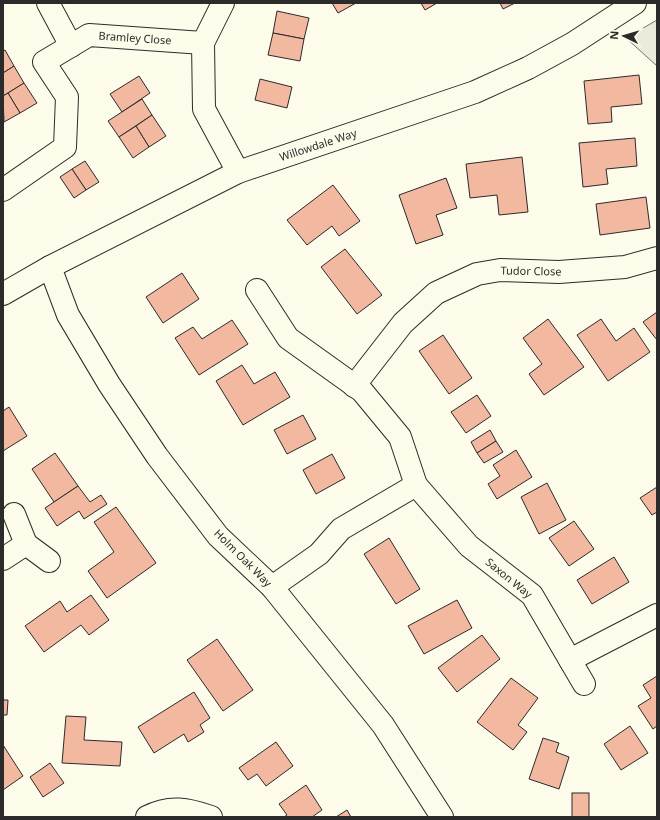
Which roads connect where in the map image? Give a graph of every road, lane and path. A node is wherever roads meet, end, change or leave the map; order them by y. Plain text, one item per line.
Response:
1 (222, 3) edge
2 (635, 3) edge
3 (48, 4) edge
4 (203, 43) junction
5 (71, 46) junction
6 (238, 172) junction
7 (3, 190) edge
8 (657, 258) edge
9 (50, 267) junction
10 (257, 290) dead end
11 (3, 294) edge
12 (354, 386) junction
13 (416, 485) junction
14 (14, 514) dead end
15 (26, 544) junction
16 (3, 559) edge
17 (49, 561) dead end
18 (272, 587) junction
19 (657, 615) edge
20 (570, 660) junction
21 (584, 684) dead end
22 (147, 817) edge
23 (211, 817) edge
24 (442, 817) edge

1 - 4 street
2 - 6 street, Willowdale Way
3 - 5 street
4 - 5 street, Bramley Close
4 - 6 street
5 - 7 street, Bramley Close
6 - 9 street, Willowdale Way
8 - 12 street, Tudor Close
9 - 11 street, Willowdale Way
9 - 18 street, Holm Oak Way
10 - 12 street, Saxon Way
12 - 13 street, Saxon Way
13 - 18 street
13 - 20 street, Saxon Way
14 - 15 street
15 - 16 street
15 - 17 street
18 - 24 street, Holm Oak Way
19 - 20 street
20 - 21 street, Saxon Way
22 - 23 street

